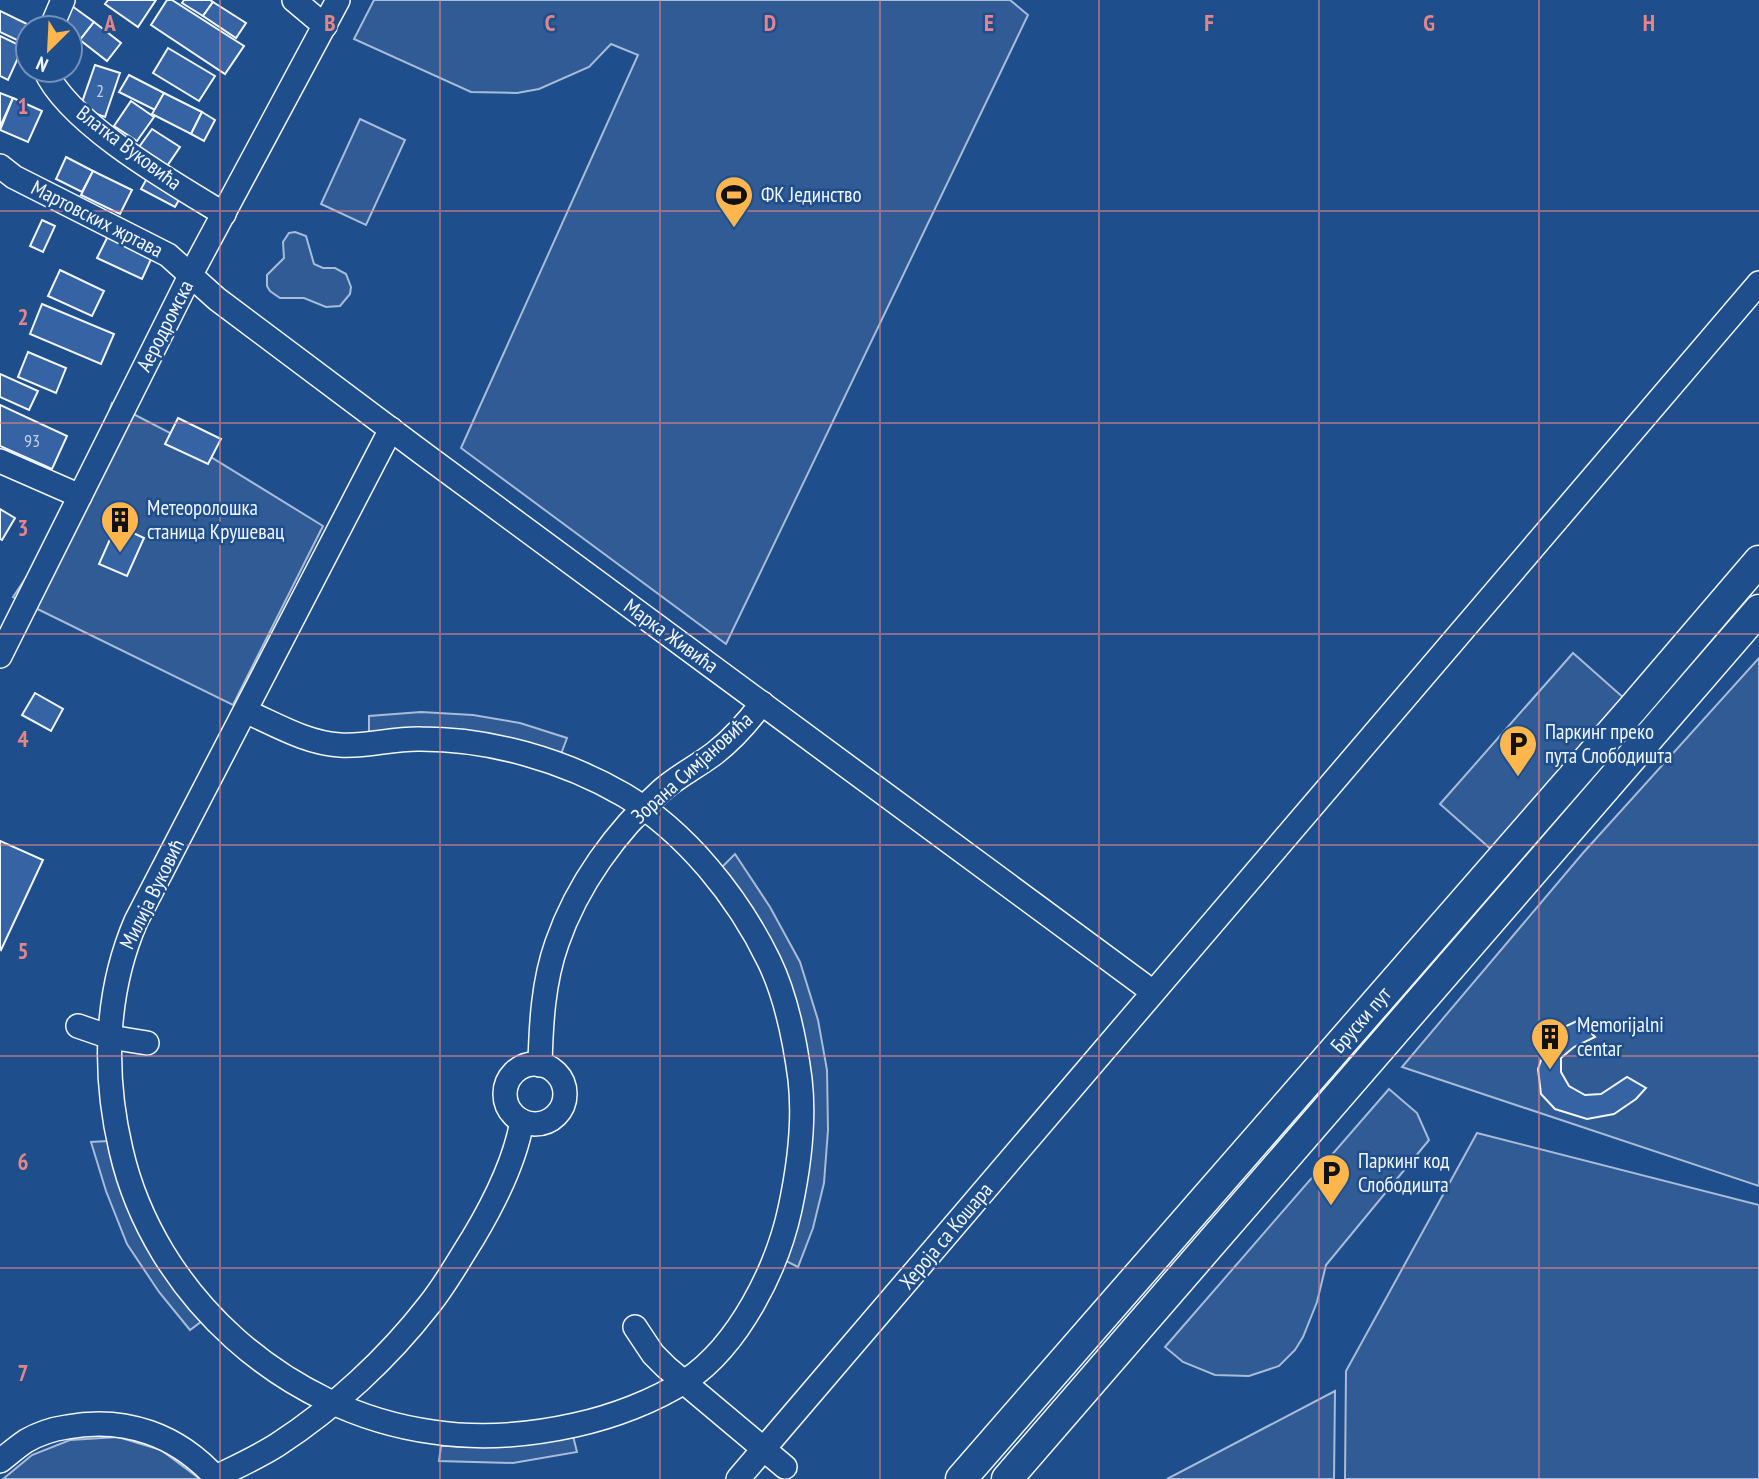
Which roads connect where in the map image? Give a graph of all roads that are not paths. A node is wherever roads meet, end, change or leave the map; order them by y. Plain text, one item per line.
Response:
1 (293, 0) edge
2 (338, 0) edge
3 (325, 26) junction
4 (54, 84) edge
5 (0, 166) edge
6 (224, 214) junction
7 (190, 276) junction
8 (1759, 283) edge
9 (391, 429) junction
10 (0, 461) edge
11 (80, 496) junction
12 (1759, 561) edge
13 (1759, 610) edge
14 (3, 642) edge
15 (762, 703) junction
16 (245, 711) junction
17 (644, 808) junction
18 (1153, 992) junction
19 (78, 1026) dead end
20 (110, 1037) junction
21 (148, 1043) dead end
22 (540, 1065) junction
23 (522, 1121) junction
24 (635, 1327) dead end
25 (685, 1382) junction
26 (332, 1403) junction
27 (764, 1448) junction
28 (0, 1461) edge
29 (785, 1467) dead end
30 (217, 1478) edge
31 (738, 1479) edge
32 (961, 1479) edge
33 (1007, 1479) edge

1 - 3 street
2 - 3 street, Аеродромска
3 - 6 street, Аеродромска
4 - 6 street, Влатка Вуковића
5 - 7 street, Мартовских жртава
6 - 7 street, Аеродромска
7 - 9 street, Марка Живића
7 - 11 street, Аеродромска
8 - 18 street, Хероја са Кошара
9 - 15 street, Марка Живића
9 - 16 street, Милија Вуковић
10 - 11 street
11 - 14 street, Аеродромска
12 - 32 main road, Бруски пут
13 - 33 main road, Бруски пут
15 - 17 street, Зорана Симјановића
15 - 18 street, Марка Живића
16 - 17 street, Милија Вуковић
16 - 20 street, Милија Вуковић
17 - 22 street, Зорана Симјановића
17 - 25 street, Милија Вуковић
18 - 27 street, Хероја са Кошара
19 - 20 street
20 - 21 street
20 - 26 street, Милија Вуковић
22 - 23 street
22 - 23 street
23 - 26 street
24 - 25 street
25 - 26 street, Милија Вуковић
25 - 27 street
26 - 30 street
27 - 29 street
27 - 31 street, Хероја са Кошара
28 - 30 street

